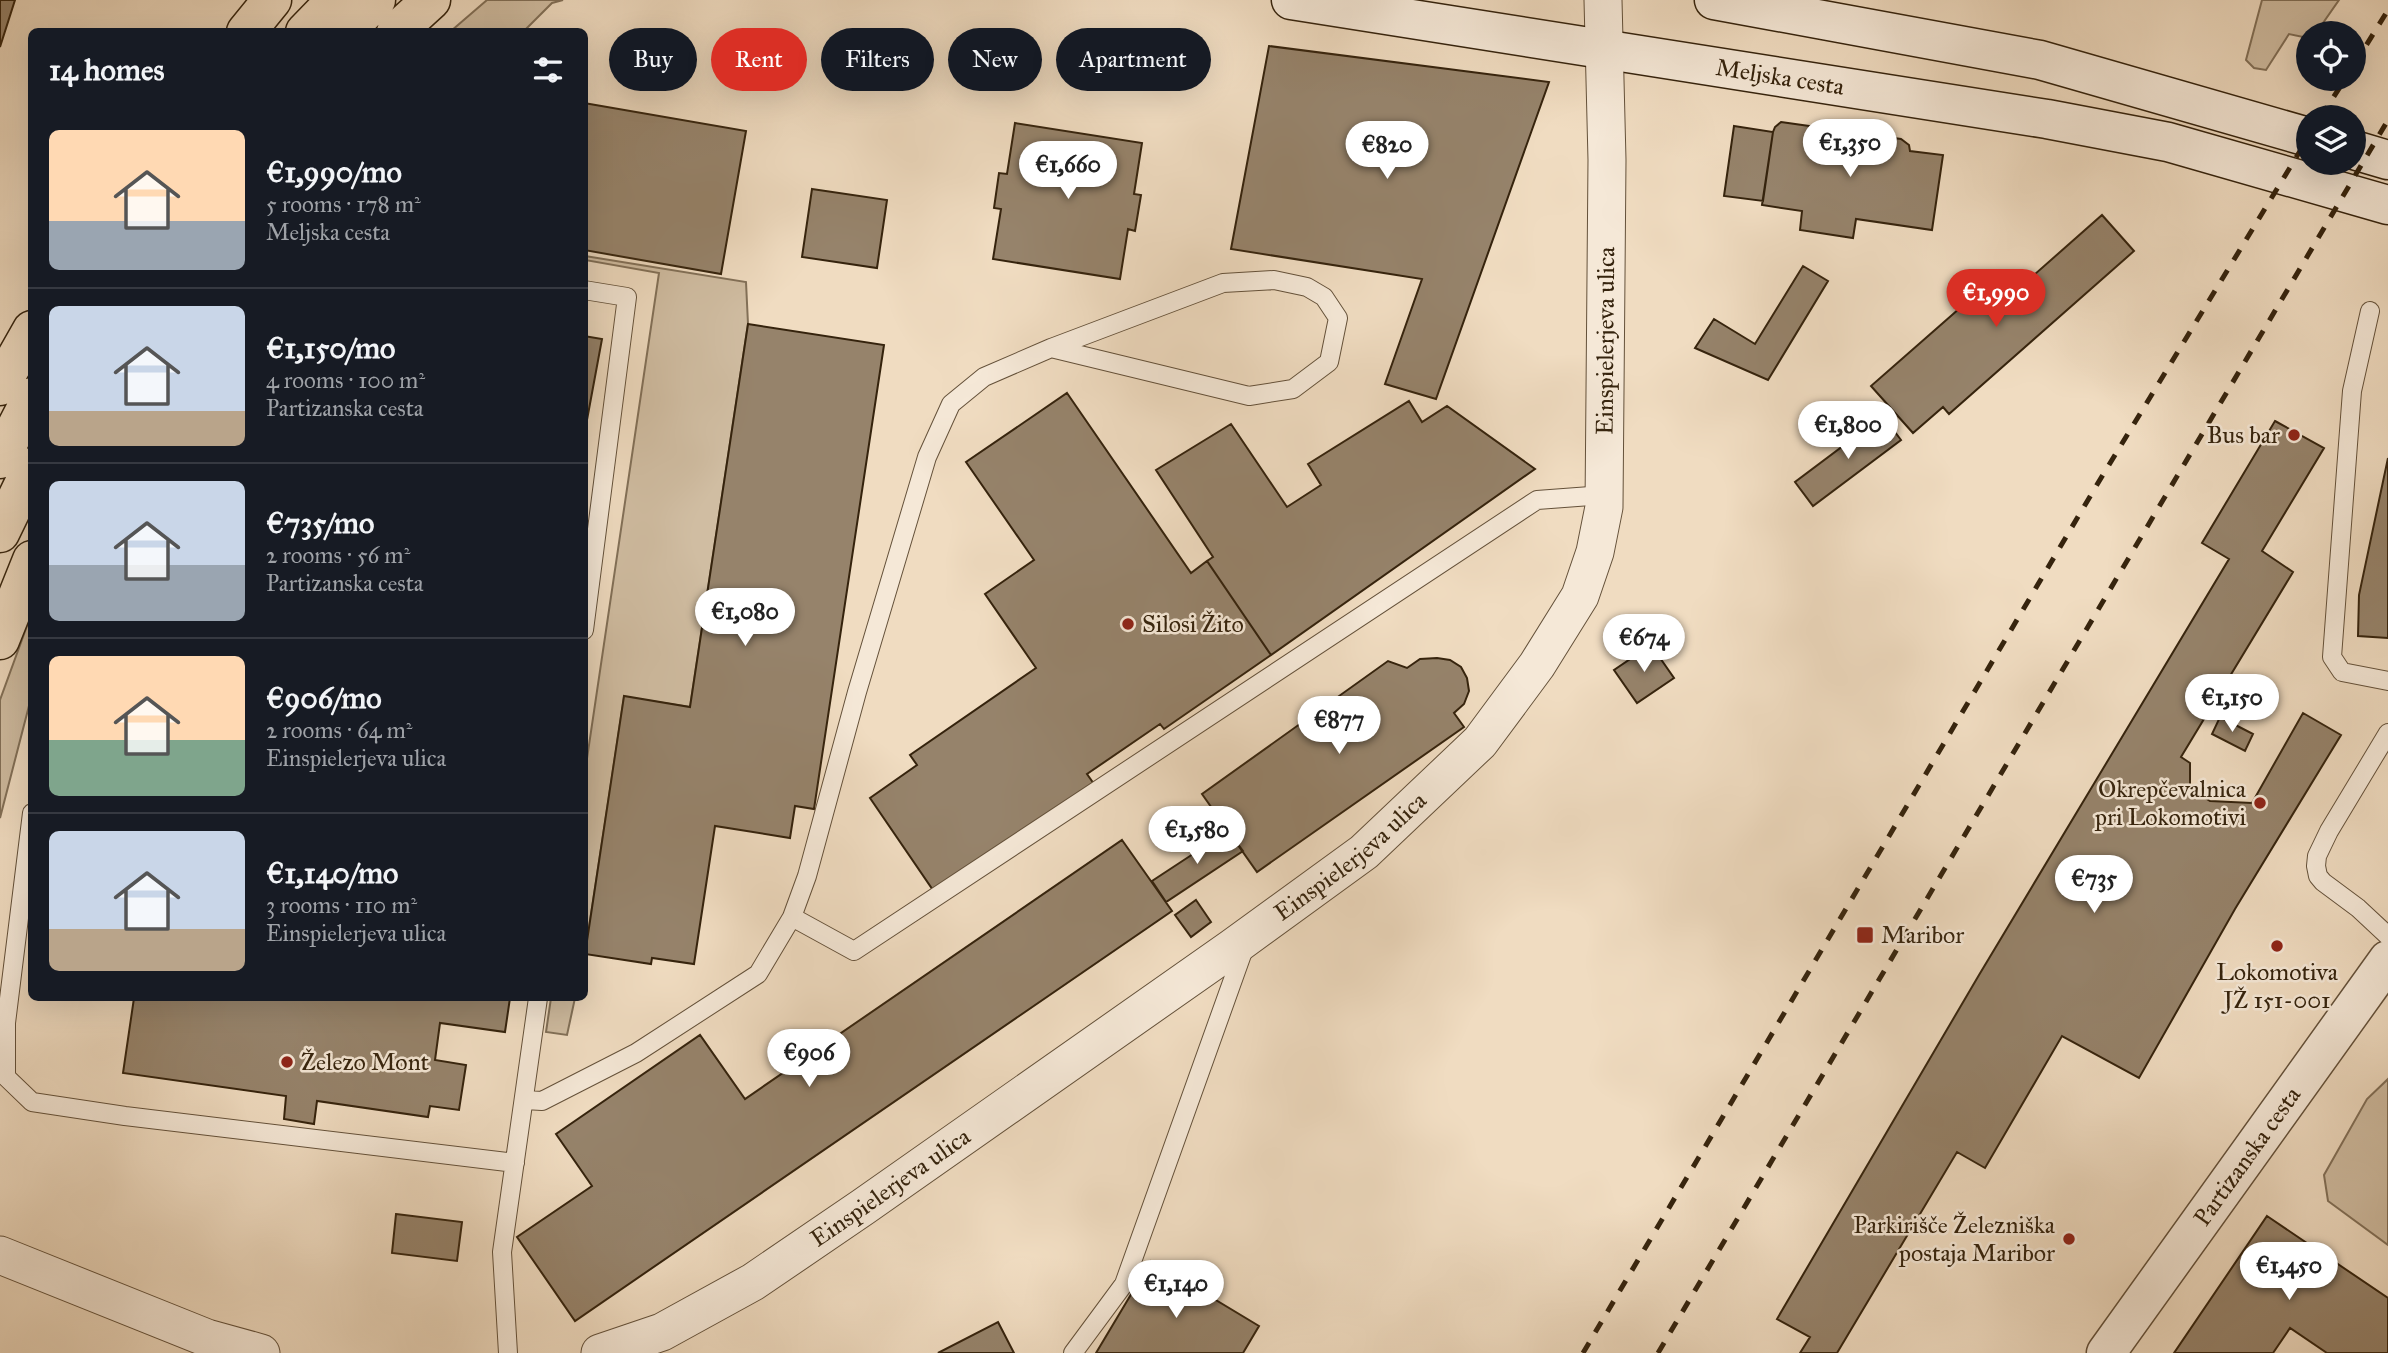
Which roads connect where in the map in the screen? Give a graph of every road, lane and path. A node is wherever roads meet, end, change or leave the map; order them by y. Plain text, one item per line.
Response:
1 (272, 0) edge
2 (337, 0) edge
3 (376, 0) edge
4 (431, 0) edge
5 (1291, 0) edge
6 (1603, 0) edge
7 (1714, 0) edge
8 (249, 28) edge
9 (309, 28) edge
10 (349, 28) edge
11 (400, 28) edge
12 (1604, 47) junction
13 (2296, 134) edge
14 (2366, 154) edge
15 (2388, 160) edge
16 (2388, 205) edge
17 (588, 291) edge
18 (2370, 311) dead end
19 (28, 337) edge
20 (1051, 348) junction
21 (0, 386) edge
22 (28, 405) edge
23 (0, 459) edge
24 (28, 475) edge
25 (1604, 495) junction
26 (591, 531) edge
27 (0, 533) edge
28 (28, 570) edge
29 (588, 573) edge
30 (0, 640) edge
31 (2388, 681) edge
32 (2388, 733) edge
33 (28, 845) edge
34 (792, 917) junction
35 (1248, 936) junction
36 (2388, 936) edge
37 (2388, 960) edge
38 (538, 1001) edge
39 (525, 1100) junction
40 (515, 1163) junction
41 (0, 1255) edge
42 (261, 1353) edge
43 (508, 1353) edge
44 (600, 1353) edge
45 (1073, 1353) edge
46 (2106, 1353) edge

1 - 8 highway
2 - 9 highway
3 - 10 highway
4 - 11 highway
5 - 12 main road, Meljska cesta
6 - 12 street, Einspielerjeva ulica
7 - 13 main road
12 - 16 main road, Meljska cesta
12 - 25 street, Einspielerjeva ulica
14 - 15 main road
17 - 26 lane
18 - 31 lane
19 - 21 highway
20 - 20 lane
20 - 34 lane
22 - 23 highway
24 - 27 highway
25 - 34 lane
25 - 35 street, Einspielerjeva ulica
26 - 29 lane
28 - 30 highway
32 - 36 lane
33 - 40 lane
34 - 39 lane
35 - 44 street, Einspielerjeva ulica
35 - 45 lane
37 - 46 main road, Partizanska cesta
38 - 39 lane
39 - 40 lane
40 - 43 lane
41 - 42 street

